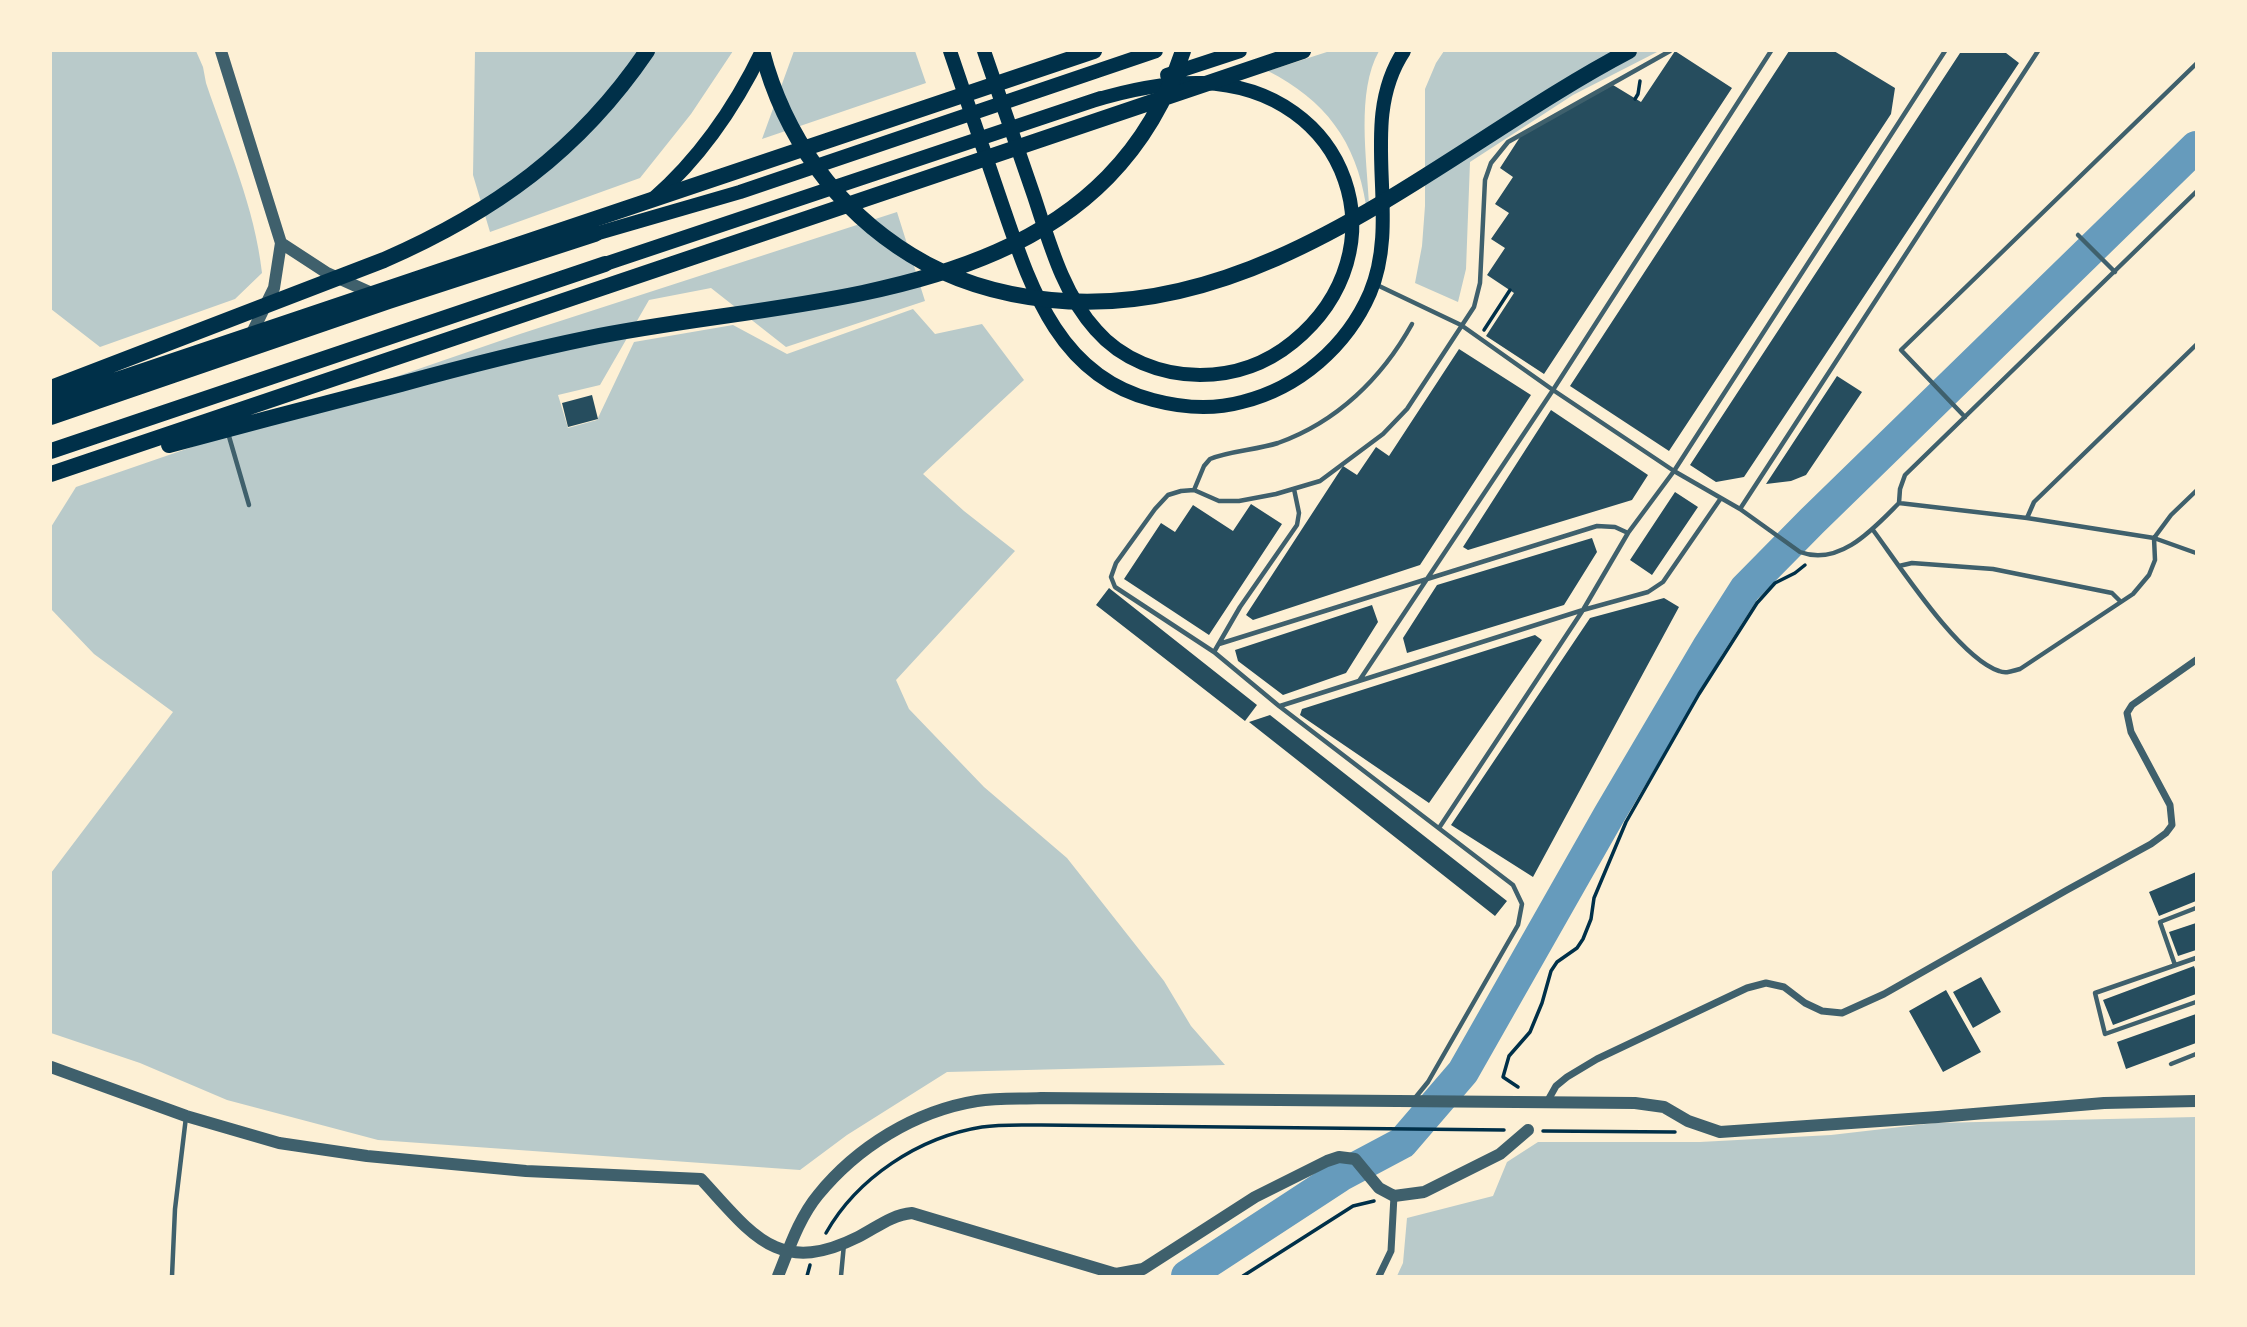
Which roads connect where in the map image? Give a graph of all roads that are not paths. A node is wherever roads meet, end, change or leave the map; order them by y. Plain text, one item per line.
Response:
1 (221, 51) edge
2 (647, 51) edge
3 (761, 51) edge
4 (950, 51) edge
5 (984, 51) edge
6 (1094, 51) edge
7 (1156, 51) edge
8 (1183, 51) edge
9 (1240, 51) edge
10 (1303, 51) edge
11 (1404, 51) edge
12 (1629, 51) edge
13 (1670, 51) edge
14 (1771, 51) edge
15 (1945, 51) edge
16 (2038, 51) edge
17 (2196, 64) edge
18 (1092, 100) junction
19 (2196, 192) edge
20 (595, 234) junction
21 (2078, 234) dead end
22 (281, 243) junction
23 (605, 264) joint
24 (2115, 272) junction
25 (1373, 283) junction
26 (389, 301) junction
27 (1412, 324) dead end
28 (1461, 325) junction
29 (2196, 345) edge
30 (244, 349) junction
31 (51, 388) edge
32 (1553, 390) junction
33 (217, 395) junction
34 (51, 402) edge
35 (51, 417) edge
36 (1965, 417) junction
37 (51, 451) edge
38 (1674, 471) junction
39 (51, 475) edge
40 (1294, 489) junction
41 (1194, 490) junction
42 (2196, 491) edge
43 (1721, 498) junction
44 (1899, 503) junction
45 (249, 505) dead end
46 (1740, 509) junction
47 (2027, 518) junction
48 (1872, 530) junction
49 (1628, 533) junction
50 (2154, 538) junction
51 (2196, 553) edge
52 (1899, 565) junction
53 (1429, 577) junction
54 (2121, 602) junction
55 (1583, 610) junction
56 (1219, 644) junction
57 (1214, 652) junction
58 (2196, 660) edge
59 (1359, 681) junction
60 (1279, 706) junction
61 (1439, 828) junction
62 (2196, 908) edge
63 (2196, 958) edge
64 (2175, 965) junction
65 (2196, 1002) edge
66 (2196, 1054) edge
67 (2171, 1064) dead end
68 (51, 1067) edge
69 (1415, 1101) junction
70 (2196, 1101) edge
71 (1546, 1103) junction
72 (186, 1116) junction
73 (1528, 1130) road end
74 (1394, 1196) junction
75 (844, 1243) junction
76 (788, 1251) junction
77 (172, 1276) edge
78 (778, 1276) edge
79 (841, 1276) edge
80 (1379, 1276) edge

1 - 22 street
2 - 31 highway
3 - 12 highway
3 - 20 main road
4 - 25 main road
5 - 18 main road
6 - 34 highway
7 - 20 main road
8 - 39 highway
9 - 18 main road
10 - 39 highway
11 - 25 main road
13 - 28 lane
14 - 32 lane
15 - 38 lane
16 - 46 lane
17 - 36 lane
18 - 23 main road
19 - 24 lane
20 - 26 highway
21 - 24 lane
22 - 26 street
22 - 30 street
23 - 33 highway
24 - 36 lane
25 - 28 lane
26 - 30 highway
27 - 41 lane
28 - 32 lane
28 - 40 lane
29 - 47 lane
30 - 35 highway
32 - 38 lane
32 - 53 lane
33 - 37 highway
33 - 45 lane
36 - 44 lane
38 - 43 lane
38 - 49 lane
40 - 41 lane
40 - 56 lane
41 - 57 lane
42 - 50 lane
43 - 46 lane
43 - 55 lane
44 - 47 lane
44 - 48 lane
46 - 48 lane
47 - 50 lane
48 - 52 lane
49 - 53 lane
49 - 55 lane
50 - 51 lane
50 - 54 lane
52 - 54 lane
52 - 54 lane
53 - 56 lane
53 - 59 lane
55 - 59 lane
55 - 61 lane
56 - 57 lane
57 - 60 lane
58 - 71 street
59 - 60 lane
60 - 61 lane
61 - 69 lane
62 - 64 lane
63 - 64 lane
64 - 65 lane
66 - 67 lane
68 - 72 street
69 - 71 street
69 - 76 street
70 - 71 street
72 - 76 street
72 - 77 lane
73 - 74 street
74 - 75 street
74 - 80 street
75 - 76 street
75 - 79 lane
76 - 78 street

